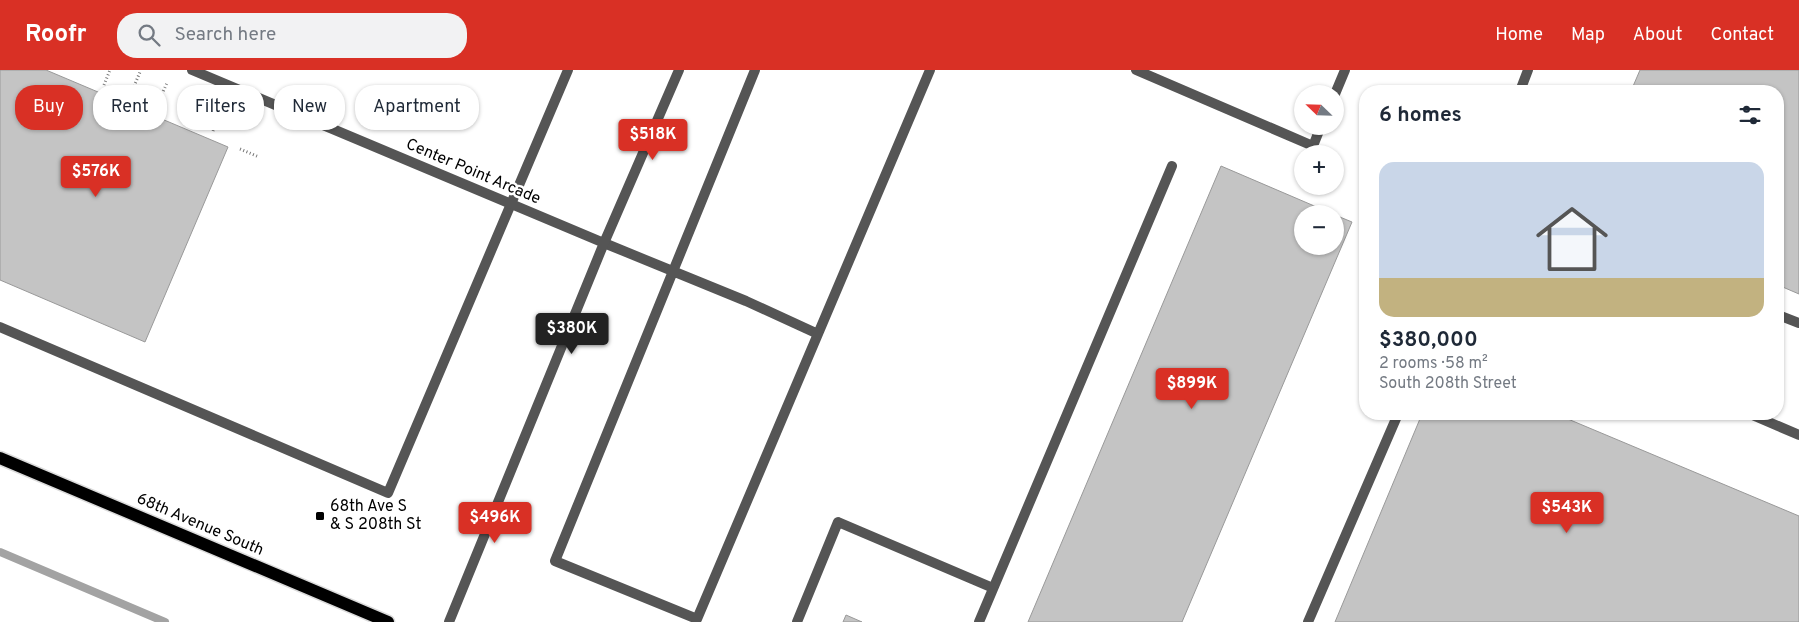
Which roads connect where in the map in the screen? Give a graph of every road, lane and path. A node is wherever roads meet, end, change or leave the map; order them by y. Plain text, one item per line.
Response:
1 (110, 70) edge
2 (192, 70) edge
3 (568, 70) edge
4 (678, 70) edge
5 (755, 70) edge
6 (930, 70) edge
7 (1136, 70) edge
8 (1345, 70) edge
9 (1528, 70) edge
10 (140, 72) dead end
11 (104, 85) dead end
12 (135, 85) edge
13 (1339, 85) edge
14 (1522, 85) edge
15 (1317, 135) edge
16 (240, 149) dead end
17 (259, 157) dead end
18 (1172, 166) dead end
19 (511, 204) junction
20 (604, 243) junction
21 (673, 271) junction
22 (1784, 317) edge
23 (1799, 324) edge
24 (0, 327) edge
25 (818, 334) junction
26 (1395, 420) edge
27 (1764, 420) edge
28 (1799, 435) edge
29 (0, 458) edge
30 (993, 588) junction
31 (388, 622) edge
32 (449, 622) edge
33 (797, 622) edge
34 (979, 622) edge
35 (1308, 622) edge

1 - 11 path
2 - 19 street, Center Point Arcade
3 - 19 street
4 - 20 street
5 - 21 street
6 - 25 street
7 - 15 street
8 - 13 street
9 - 14 street
10 - 12 path
16 - 17 path
18 - 30 street
19 - 20 street, Center Point Arcade
19 - 24 street
20 - 21 street, Center Point Arcade
20 - 32 street
21 - 25 street, Center Point Arcade
21 - 25 street
22 - 23 street
26 - 35 street
27 - 28 street
29 - 31 main road, 68th Avenue South
30 - 33 street
30 - 34 street

